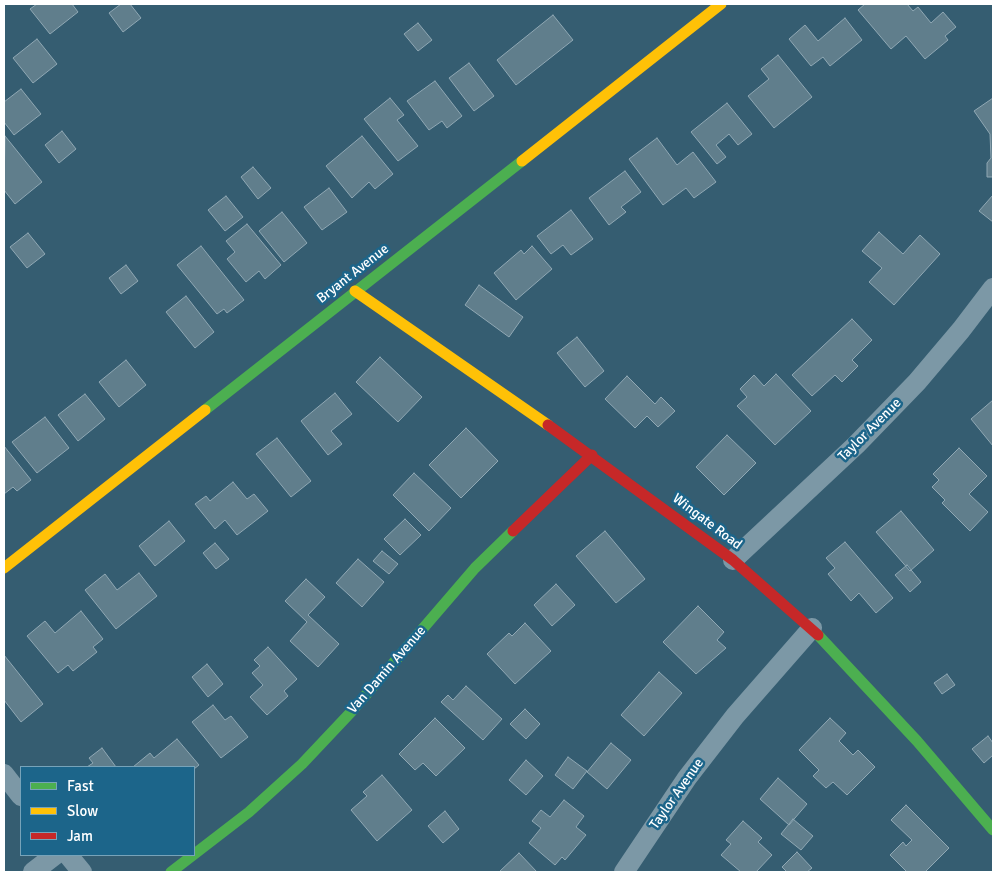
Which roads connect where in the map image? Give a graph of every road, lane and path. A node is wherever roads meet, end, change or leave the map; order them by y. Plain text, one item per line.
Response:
1 (721, 4) edge
2 (993, 288) edge
3 (356, 291) junction
4 (592, 455) junction
5 (733, 560) junction
6 (4, 568) edge
7 (812, 628) junction
8 (4, 774) edge
9 (20, 795) edge
10 (993, 830) edge
11 (195, 854) edge
12 (54, 856) edge
13 (69, 856) edge
14 (192, 856) edge
15 (33, 872) edge
16 (82, 872) edge
17 (171, 872) edge
18 (624, 872) edge

1 - 3 street, Bryant Avenue
2 - 5 street, Taylor Avenue
3 - 4 street, Wingate Road
3 - 6 street, Bryant Avenue
4 - 5 street, Wingate Road
4 - 11 street, Van Damin Avenue
5 - 7 street, Wingate Road
7 - 10 street, Wingate Road
7 - 18 street, Taylor Avenue
8 - 9 street
12 - 15 street
13 - 16 street
14 - 17 street, Van Damin Avenue

